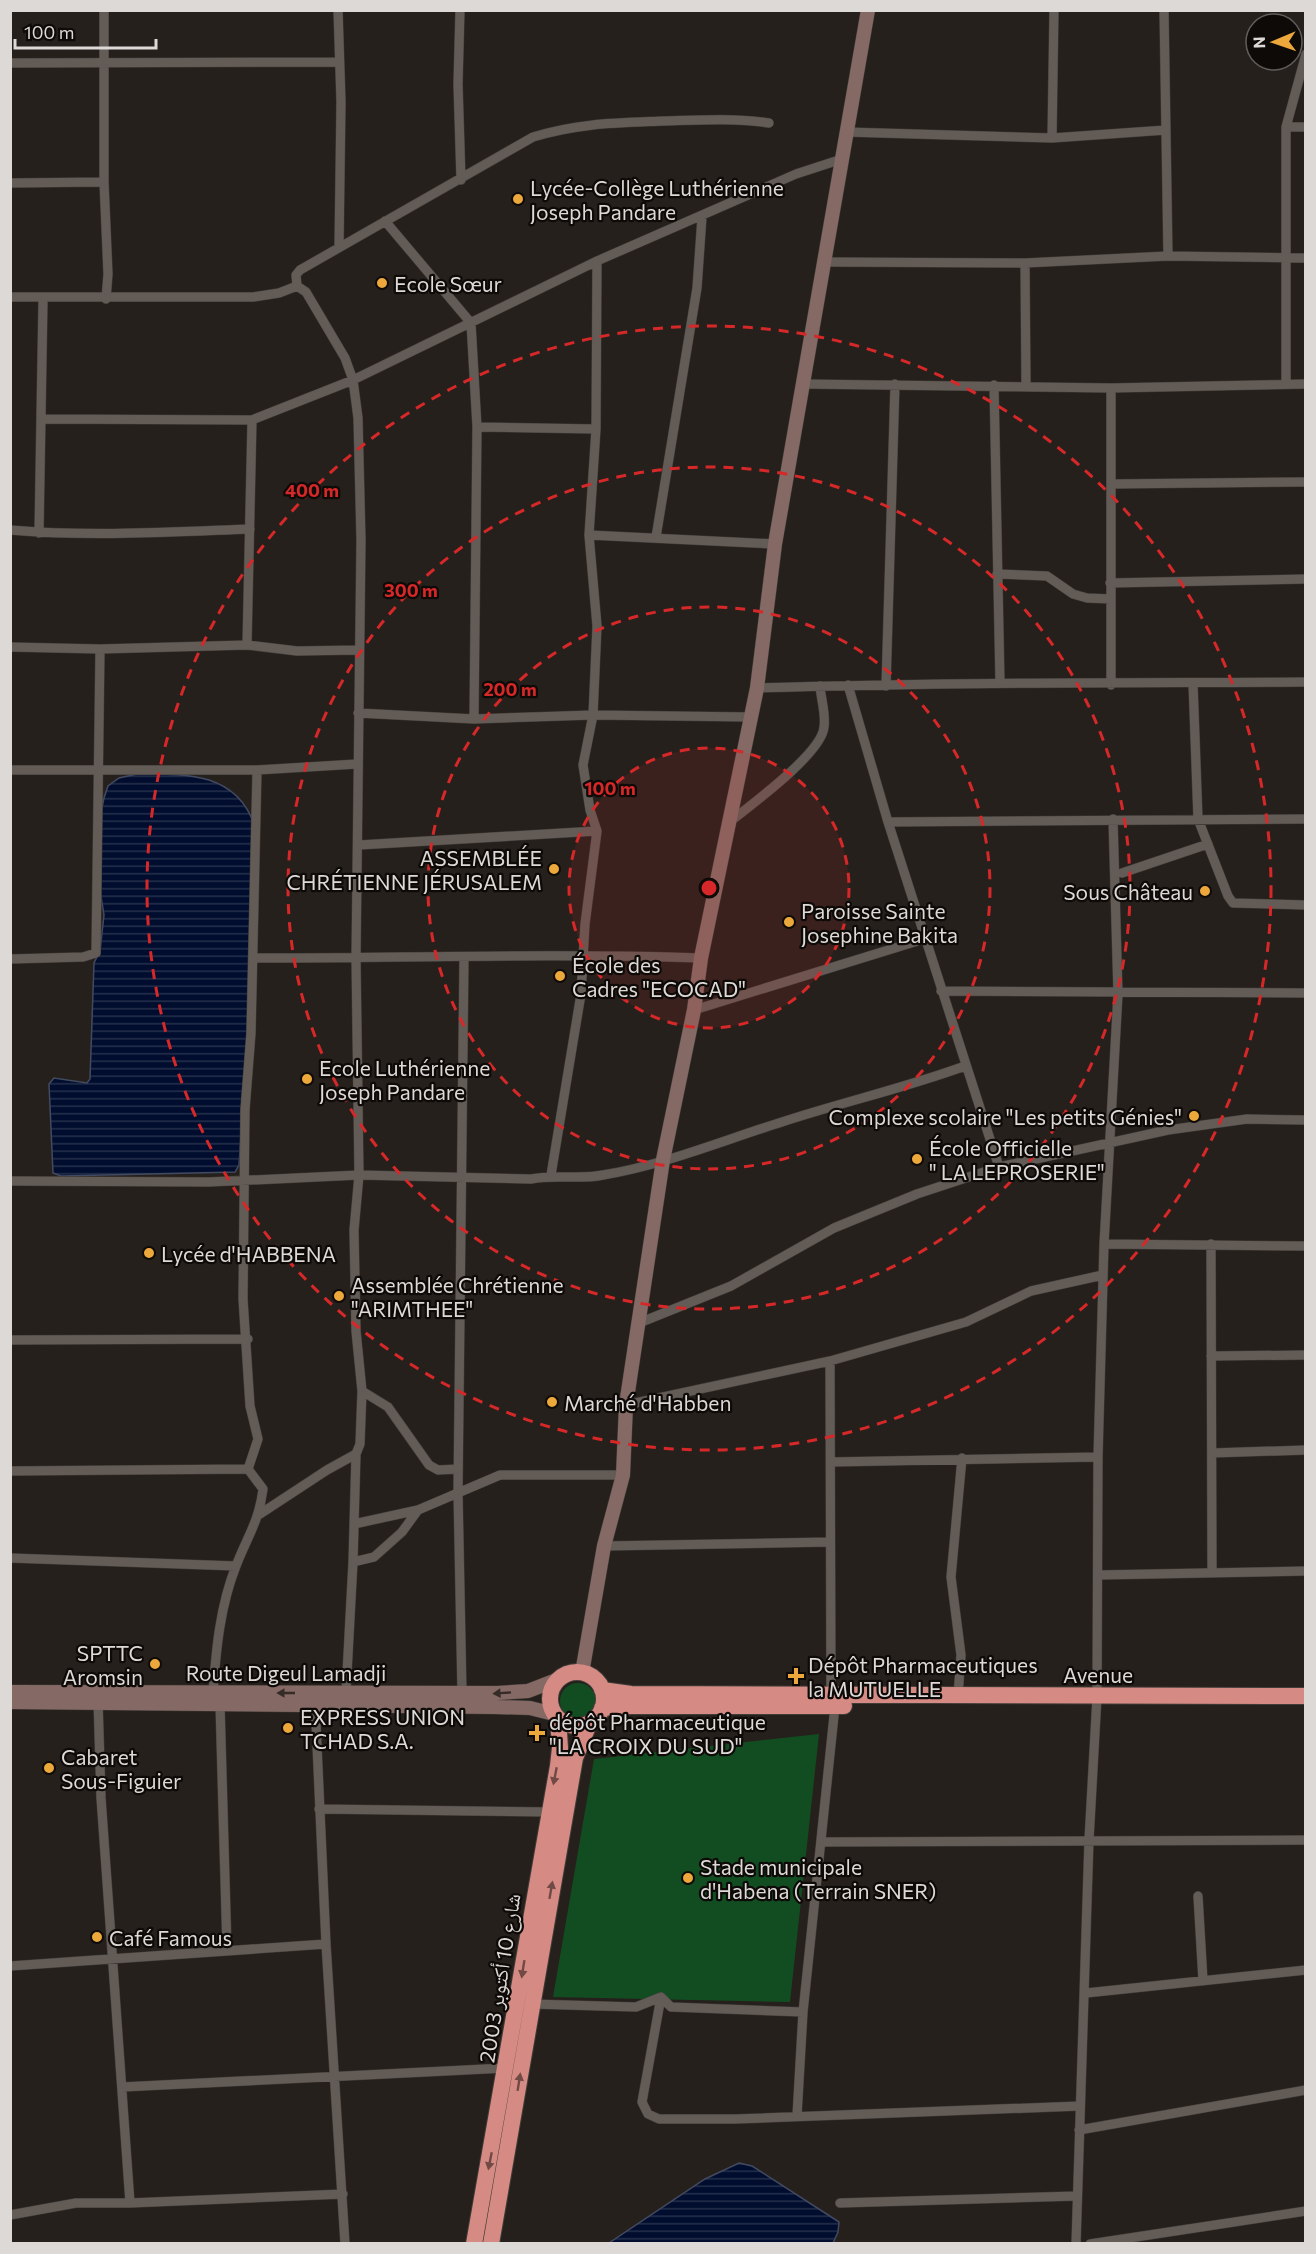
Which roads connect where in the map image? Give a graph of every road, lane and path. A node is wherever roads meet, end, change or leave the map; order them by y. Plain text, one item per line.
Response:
1 (104, 10) edge
2 (338, 10) edge
3 (460, 10) edge
4 (868, 10) edge
5 (1054, 10) edge
6 (1164, 10) edge
7 (1305, 54) edge
8 (339, 62) junction
9 (10, 63) edge
10 (104, 63) junction
11 (769, 123) dead end
12 (1286, 127) junction
13 (1305, 127) edge
14 (1166, 130) junction
15 (846, 132) junction
16 (1052, 138) junction
17 (842, 159) junction
18 (461, 180) junction
19 (104, 182) junction
20 (10, 183) edge
21 (702, 217) junction
22 (385, 221) junction
23 (339, 247) junction
24 (1168, 256) junction
25 (1288, 258) junction
26 (1305, 258) edge
27 (597, 261) junction
28 (825, 262) junction
29 (1025, 263) junction
30 (297, 286) junction
31 (10, 297) edge
32 (106, 299) junction
33 (44, 300) junction
34 (471, 323) junction
35 (352, 380) junction
36 (802, 384) junction
37 (895, 384) junction
38 (1286, 384) junction
39 (1305, 384) edge
40 (994, 385) junction
41 (1026, 387) junction
42 (1111, 388) junction
43 (43, 419) junction
44 (252, 420) junction
45 (477, 427) junction
46 (596, 429) junction
47 (1305, 482) edge
48 (1112, 484) junction
49 (250, 528) junction
50 (10, 530) edge
51 (39, 532) junction
52 (589, 535) junction
53 (656, 537) junction
54 (775, 544) junction
55 (997, 574) junction
56 (1305, 579) edge
57 (1110, 583) junction
58 (1111, 599) junction
59 (247, 645) junction
60 (10, 647) edge
61 (100, 649) junction
62 (358, 650) junction
63 (1305, 682) edge
64 (1000, 683) junction
65 (1193, 683) junction
66 (848, 685) junction
67 (1111, 685) junction
68 (820, 686) junction
69 (886, 686) junction
70 (757, 688) junction
71 (358, 713) junction
72 (593, 715) junction
73 (751, 717) junction
74 (474, 719) junction
75 (357, 764) junction
76 (10, 770) edge
77 (98, 770) junction
78 (258, 770) junction
79 (1113, 819) junction
80 (1198, 819) junction
81 (1305, 819) edge
82 (731, 821) junction
83 (888, 822) junction
84 (597, 831) junction
85 (1208, 844) junction
86 (359, 845) junction
87 (1122, 873) dead end
88 (1305, 905) edge
89 (924, 939) junction
90 (584, 954) junction
91 (253, 958) junction
92 (356, 958) junction
93 (464, 958) junction
94 (701, 958) junction
95 (10, 959) edge
96 (941, 991) junction
97 (1305, 993) edge
98 (1118, 994) junction
99 (694, 1010) junction
100 (965, 1066) junction
101 (1305, 1120) edge
102 (1109, 1141) junction
103 (663, 1160) junction
104 (999, 1167) junction
105 (358, 1175) junction
106 (551, 1175) junction
107 (462, 1177) junction
108 (10, 1180) edge
109 (244, 1180) junction
110 (1104, 1244) junction
111 (1212, 1244) junction
112 (1305, 1246) edge
113 (1103, 1275) junction
114 (639, 1323) junction
115 (248, 1339) junction
116 (10, 1340) edge
117 (1305, 1355) edge
118 (1211, 1356) junction
119 (830, 1361) junction
120 (362, 1391) junction
121 (626, 1405) junction
122 (1305, 1450) edge
123 (1212, 1453) junction
124 (356, 1454) junction
125 (1098, 1457) junction
126 (962, 1458) junction
127 (831, 1462) junction
128 (248, 1469) junction
129 (458, 1469) junction
130 (10, 1471) edge
131 (623, 1475) junction
132 (458, 1492) junction
133 (418, 1510) junction
134 (260, 1514) junction
135 (354, 1524) junction
136 (830, 1542) junction
137 (604, 1546) junction
138 (10, 1558) edge
139 (353, 1562) junction
140 (236, 1566) junction
141 (1305, 1571) edge
142 (1212, 1573) junction
143 (1098, 1575) junction
144 (582, 1673) junction
145 (558, 1679) junction
146 (602, 1690) junction
147 (10, 1692) edge
148 (346, 1692) junction
149 (462, 1694) junction
150 (958, 1696) junction
151 (1305, 1696) edge
152 (97, 1697) junction
153 (217, 1698) junction
154 (315, 1700) junction
155 (833, 1700) junction
156 (1097, 1701) junction
157 (10, 1702) edge
158 (1305, 1706) edge
159 (602, 1708) junction
160 (556, 1716) junction
161 (589, 1724) junction
162 (319, 1809) junction
163 (549, 1812) junction
164 (1089, 1840) junction
165 (1305, 1840) edge
166 (821, 1842) junction
167 (1198, 1896) dead end
168 (326, 1944) junction
169 (227, 1950) junction
170 (112, 1959) junction
171 (10, 1966) edge
172 (1305, 1970) edge
173 (1203, 1981) junction
174 (1086, 1992) junction
175 (661, 1997) junction
176 (531, 2004) junction
177 (803, 2012) junction
178 (506, 2068) junction
179 (336, 2078) junction
180 (122, 2087) junction
181 (1305, 2090) edge
182 (1080, 2106) junction
183 (797, 2116) junction
184 (1079, 2130) junction
185 (343, 2194) junction
186 (1077, 2196) junction
187 (130, 2203) junction
188 (840, 2203) dead end
189 (1305, 2211) edge
190 (10, 2215) edge
191 (345, 2244) edge
192 (474, 2244) edge
193 (491, 2244) edge
194 (1076, 2244) edge
195 (1090, 2244) edge

1 - 10 street
2 - 8 street
3 - 18 street
4 - 15 street
5 - 16 street
6 - 14 street
7 - 12 street
8 - 10 street
8 - 23 street
9 - 10 street
10 - 19 street
11 - 18 street
12 - 13 street
12 - 25 street
14 - 16 street
14 - 24 street
15 - 16 street
15 - 17 street
17 - 21 street
17 - 28 street
18 - 22 street
19 - 20 street
19 - 32 street
21 - 27 street
21 - 53 street
22 - 23 street
22 - 34 street
23 - 30 street
24 - 25 street
24 - 29 street
25 - 26 street
25 - 38 street
27 - 34 street
27 - 46 street
28 - 29 street
28 - 36 street
29 - 41 street
30 - 32 street
30 - 35 street
31 - 33 street
32 - 33 street
33 - 43 street
34 - 35 street
34 - 45 street
35 - 44 street
35 - 62 street
36 - 37 street
36 - 54 street
37 - 40 street
37 - 69 street
38 - 39 street
38 - 42 street
40 - 41 street
40 - 55 street
41 - 42 street
42 - 48 street
43 - 44 street
43 - 51 street
44 - 49 street
45 - 46 street
45 - 74 street
46 - 52 street
47 - 48 street
48 - 57 street
49 - 51 street
49 - 59 street
50 - 51 street
52 - 53 street
52 - 72 street
53 - 54 street
54 - 70 street
55 - 58 street
55 - 64 street
56 - 57 street
57 - 58 street
58 - 67 street
59 - 61 street
59 - 62 street
60 - 61 street
61 - 77 street
62 - 71 street
63 - 65 street
64 - 67 street
64 - 69 street
65 - 67 street
65 - 80 street
66 - 68 street
66 - 69 street
66 - 83 street
68 - 70 street
68 - 82 street
70 - 73 street
71 - 74 street
71 - 75 street
72 - 73 street
72 - 74 street
72 - 84 street
73 - 82 street
75 - 78 street
75 - 86 street
76 - 77 street
77 - 78 street
77 - 95 street
78 - 91 street
79 - 80 street
79 - 83 street
79 - 98 street
80 - 81 street
80 - 85 street
82 - 94 street
83 - 89 street
84 - 86 street
84 - 90 street
85 - 87 street
85 - 88 street
86 - 92 street
89 - 96 street
89 - 99 street
90 - 93 street
90 - 94 street
90 - 106 street
91 - 92 street
91 - 109 street
92 - 93 street
92 - 105 street
93 - 107 street
94 - 99 street
96 - 98 street
96 - 100 street
97 - 98 street
98 - 102 street
99 - 103 street
100 - 103 street
100 - 104 street
101 - 102 street
102 - 104 street
102 - 110 street
103 - 106 street
103 - 114 street
104 - 114 street
105 - 107 street
105 - 109 street
105 - 120 street
106 - 107 street
107 - 129 street
108 - 109 street
109 - 115 street
110 - 111 street
110 - 113 street
111 - 112 street
111 - 118 street
113 - 119 street
113 - 125 street
114 - 121 street
115 - 116 street
115 - 128 street
117 - 118 street
118 - 123 street
119 - 121 street
119 - 127 street
120 - 124 street
120 - 129 street
121 - 131 street
122 - 123 street
123 - 142 street
124 - 134 street
124 - 135 street
125 - 126 street
125 - 143 street
126 - 127 street
126 - 150 street
127 - 136 street
128 - 130 street
128 - 134 street
129 - 132 street
131 - 132 street
131 - 137 street
132 - 133 street
132 - 149 street
133 - 135 street
133 - 139 street
134 - 140 street
135 - 139 street
136 - 137 street
136 - 155 street
137 - 144 street
138 - 140 street
139 - 148 street
140 - 153 street
141 - 142 street
142 - 143 street
143 - 156 street
144 - 145 highway
144 - 146 highway
145 -> 149 street, Route Digeul Lamadji
145 - 160 highway
146 - 155 highway, Avenue
146 - 159 highway
147 - 152 street, Route Digeul Lamadji
148 - 149 street, Route Digeul Lamadji
148 - 154 street, Route Digeul Lamadji
150 - 155 highway, Avenue
150 - 156 highway, Avenue
151 - 156 highway, Avenue
152 - 153 street, Route Digeul Lamadji
152 - 157 street
152 - 170 street
153 - 154 street, Route Digeul Lamadji
153 - 169 street
154 - 160 street
154 - 162 street
155 - 156 highway
155 - 159 highway
155 - 166 street
156 - 158 highway
156 - 164 street
159 - 161 highway
160 - 161 highway
160 -> 163 highway, شارع 10 أكتوبر 2003
176 -> 161 highway, شارع 10 أكتوبر 2003
162 - 163 street
162 - 168 street
163 -> 178 highway, شارع 10 أكتوبر 2003
164 - 165 street
164 - 166 street
164 - 174 street
166 - 177 street
167 - 173 street
168 - 169 street
168 - 179 street
169 - 170 street
170 - 171 street
170 - 180 street
172 - 173 street
173 - 174 street
174 - 182 street
175 - 176 street
175 - 177 street
175 - 183 street
193 -> 176 highway, شارع 10 أكتوبر 2003
177 - 183 street
178 - 179 street
178 -> 192 highway, شارع 10 أكتوبر 2003
179 - 180 street
179 - 185 street
180 - 187 street
181 - 184 street
182 - 183 street
182 - 184 street
184 - 186 street
185 - 187 street
185 - 191 street
186 - 188 street
186 - 194 street
187 - 190 street
189 - 195 street

